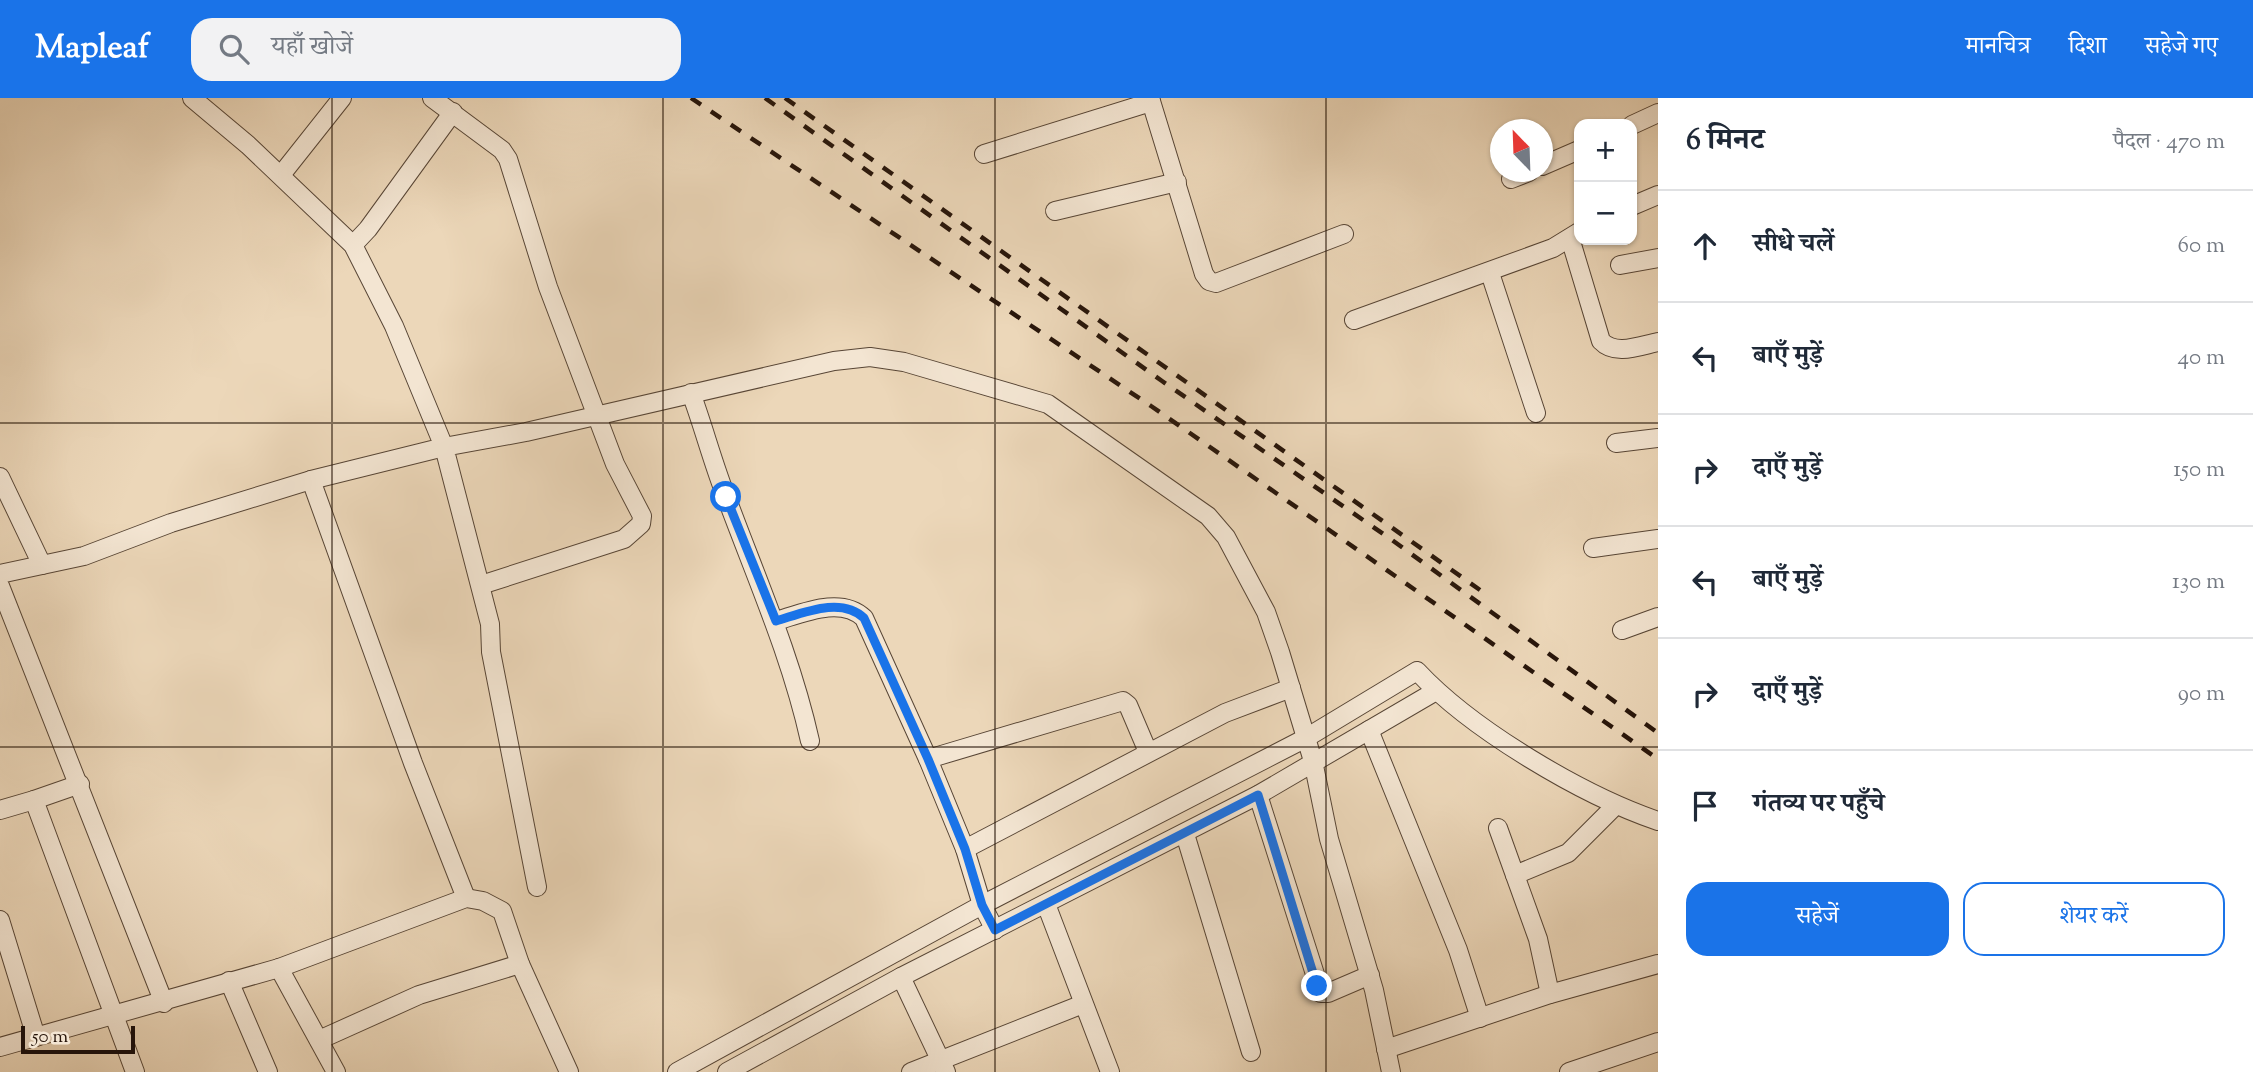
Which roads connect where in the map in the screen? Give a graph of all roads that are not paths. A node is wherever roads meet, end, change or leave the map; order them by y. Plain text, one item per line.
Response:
1 (192, 98) edge
2 (342, 98) edge
3 (432, 98) edge
4 (1151, 100) edge
5 (453, 112) junction
6 (1658, 113) edge
7 (1637, 123) edge
8 (1574, 152) edge
9 (984, 154) dead end
10 (1553, 161) edge
11 (281, 175) junction
12 (1177, 182) junction
13 (1658, 195) edge
14 (1637, 204) edge
15 (1055, 211) dead end
16 (1344, 234) dead end
17 (1574, 235) edge
18 (352, 244) junction
19 (1577, 245) edge
20 (1658, 258) edge
21 (1620, 265) dead end
22 (1490, 273) junction
23 (1354, 320) dead end
24 (1658, 342) edge
25 (691, 393) junction
26 (1535, 413) dead end
27 (598, 415) junction
28 (1658, 438) edge
29 (1616, 443) dead end
30 (444, 447) junction
31 (0, 477) edge
32 (311, 480) junction
33 (1658, 539) edge
34 (1593, 548) dead end
35 (42, 565) junction
36 (0, 574) edge
37 (481, 585) junction
38 (0, 586) edge
39 (1658, 617) edge
40 (776, 621) junction
41 (1622, 630) dead end
42 (1291, 688) junction
43 (1436, 691) junction
44 (1369, 730) junction
45 (1306, 737) junction
46 (810, 741) dead end
47 (1148, 752) junction
48 (928, 759) junction
49 (1313, 761) junction
50 (80, 783) junction
51 (1258, 795) junction
52 (34, 800) junction
53 (1616, 804) junction
54 (0, 810) edge
55 (1658, 821) edge
56 (1498, 828) dead end
57 (1185, 834) junction
58 (965, 849) junction
59 (1515, 875) junction
60 (537, 887) dead end
61 (467, 898) junction
62 (1046, 904) junction
63 (982, 905) junction
64 (0, 920) edge
65 (995, 930) junction
66 (520, 964) junction
67 (1658, 964) edge
68 (279, 968) junction
69 (1370, 975) junction
70 (901, 977) junction
71 (229, 981) junction
72 (1550, 994) junction
73 (164, 1003) junction
74 (1083, 1004) junction
75 (116, 1014) junction
76 (1480, 1018) junction
77 (36, 1037) junction
78 (319, 1040) junction
79 (1658, 1042) edge
80 (0, 1047) edge
81 (1387, 1049) junction
82 (1251, 1052) dead end
83 (943, 1066) edge
84 (1386, 1070) edge
85 (135, 1072) edge
86 (268, 1072) edge
87 (336, 1072) edge
88 (569, 1072) edge
89 (677, 1072) edge
90 (727, 1072) edge
91 (911, 1072) edge
92 (1110, 1072) edge
93 (1569, 1072) edge

1 - 11 street
2 - 11 street
3 - 5 street
4 - 9 street
4 - 12 street
5 - 18 street
5 - 27 street
6 - 7 street
8 - 10 street
11 - 18 street
12 - 15 street
12 - 16 street
13 - 14 street
17 - 22 street
18 - 30 street
19 - 24 street
20 - 21 street
22 - 23 street
22 - 26 street
25 - 27 street
25 - 40 street
25 - 42 street
27 - 30 street
27 - 37 street
28 - 29 street
30 - 32 street
30 - 37 street
31 - 35 street
32 - 35 street
32 - 61 street
33 - 34 street
35 - 36 street
37 - 60 street
38 - 50 street
39 - 41 street
40 - 46 street
40 - 48 street
42 - 45 street
42 - 47 street
43 - 44 street
43 - 45 street
43 - 53 street
44 - 49 street
44 - 76 street
45 - 49 street
45 - 63 street
47 - 48 street
47 - 58 street
48 - 58 street
49 - 51 street
49 - 69 street
50 - 52 street
50 - 73 street
51 - 57 street
51 - 69 street
52 - 54 street
52 - 75 street
53 - 55 street
53 - 59 street
56 - 59 street
57 - 62 street
57 - 82 street
58 - 63 street
59 - 72 street
61 - 66 street
61 - 68 street
62 - 65 street
62 - 74 street
63 - 65 street
63 - 89 street
64 - 77 street
65 - 70 street
66 - 78 street
66 - 88 street
67 - 72 street
68 - 71 street
68 - 78 street
69 - 81 street
70 - 83 street
70 - 90 street
71 - 73 street
71 - 86 street
72 - 76 street
73 - 75 street
74 - 83 street
74 - 92 street
75 - 77 street
75 - 85 street
76 - 81 street
77 - 80 street
78 - 87 street
79 - 93 street
81 - 84 street
83 - 91 street

